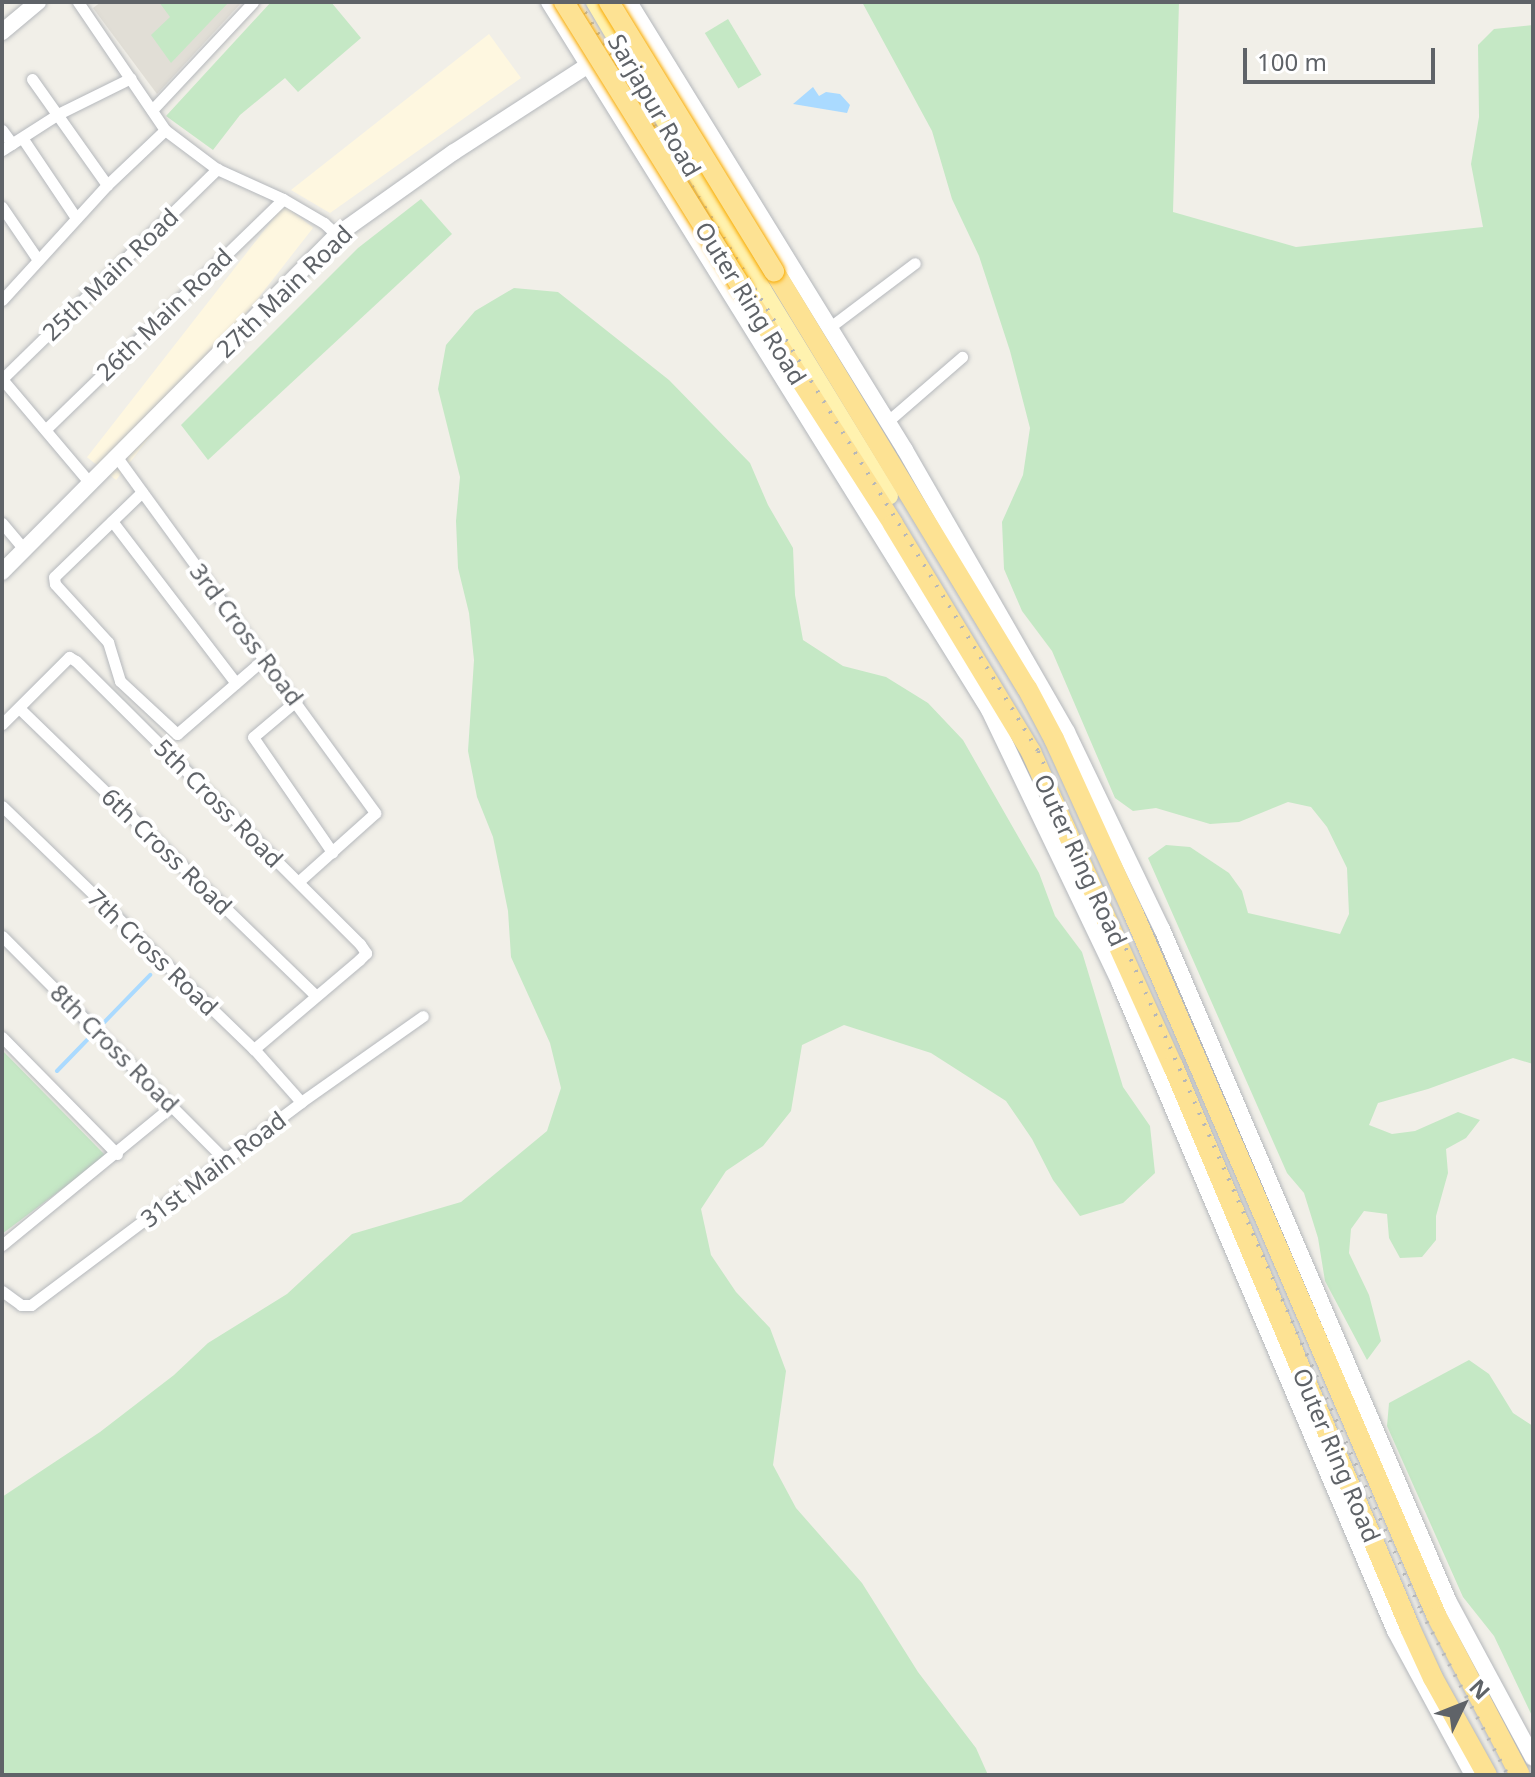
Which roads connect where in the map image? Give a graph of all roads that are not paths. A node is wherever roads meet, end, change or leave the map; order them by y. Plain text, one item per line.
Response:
1 (38, 2) edge
2 (78, 2) edge
3 (253, 2) edge
4 (549, 2) edge
5 (564, 2) edge
6 (583, 2) edge
7 (594, 2) edge
8 (609, 2) edge
9 (629, 2) edge
10 (644, 28) junction
11 (2, 32) edge
12 (619, 48) junction
13 (589, 65) junction
14 (131, 78) junction
15 (32, 79) dead end
16 (152, 110) junction
17 (58, 114) junction
18 (2, 130) edge
19 (165, 130) junction
20 (12, 145) edge
21 (217, 169) junction
22 (107, 185) junction
23 (283, 199) junction
24 (2, 207) edge
25 (76, 218) junction
26 (337, 235) junction
27 (38, 260) junction
28 (915, 263) dead end
29 (2, 299) edge
30 (830, 327) junction
31 (962, 357) dead end
32 (2, 379) edge
33 (888, 421) junction
34 (46, 429) junction
35 (116, 456) junction
36 (90, 483) junction
37 (142, 492) junction
38 (890, 496) joint
39 (916, 510) junction
40 (112, 521) junction
41 (2, 523) edge
42 (25, 550) junction
43 (2, 572) edge
44 (265, 658) junction
45 (236, 683) junction
46 (297, 700) junction
47 (19, 708) junction
48 (2, 724) edge
49 (2, 806) edge
50 (332, 852) junction
51 (298, 882) junction
52 (2, 936) edge
53 (315, 995) junction
54 (423, 1016) dead end
55 (2, 1037) edge
56 (254, 1049) junction
57 (301, 1102) junction
58 (173, 1105) junction
59 (117, 1154) junction
60 (226, 1161) junction
61 (2, 1245) edge
62 (5, 1299) edge
63 (1533, 1758) edge
64 (1473, 1775) edge
65 (1487, 1775) edge
66 (1520, 1775) edge

1 - 11 street
2 - 14 street
3 - 16 street
4 - 13 street
5 - 65 highway, Outer Ring Road, bridge
6 - 12 main road
7 - 12 main road, Sarjapur Road
8 - 39 highway, Outer Ring Road, bridge
9 - 10 street
10 - 12 street, 27th Main Road
10 - 30 street
12 - 13 street, 27th Main Road
12 - 38 main road, Sarjapur Road
13 - 26 street, 27th Main Road
13 - 64 street
14 - 16 street
14 - 17 street
15 - 17 street
16 - 19 street
17 - 20 street
17 - 22 street
18 - 20 street
19 - 21 street
19 - 22 street
20 - 25 street
21 - 23 street
21 - 32 street, 25th Main Road
22 - 25 street
23 - 26 street
23 - 34 street, 26th Main Road
24 - 27 street
25 - 27 street
26 - 35 street, 27th Main Road
27 - 29 street
28 - 30 street
30 - 33 street
31 - 33 street
32 - 34 street
33 - 63 street
34 - 36 street
35 - 36 street, 27th Main Road
35 - 37 street, 3rd Cross Road
36 - 42 street, 27th Main Road
37 - 40 street
37 - 44 street, 3rd Cross Road
38 - 39 highway
39 - 66 highway, Outer Ring Road
40 - 45 street
40 - 45 street
41 - 42 street
42 - 43 street, 27th Main Road
44 - 45 street
44 - 46 street, 3rd Cross Road
46 - 50 street, 3rd Cross Road
46 - 50 street
47 - 48 street
47 - 51 street, 5th Cross Road
47 - 53 street, 6th Cross Road
49 - 56 street, 7th Cross Road
50 - 51 street
51 - 53 street, 5th Cross Road
52 - 58 street, 8th Cross Road
53 - 56 street
54 - 57 street, 31st Main Road
55 - 59 street
56 - 57 street, 7th Cross Road
57 - 60 street, 31st Main Road
58 - 59 street
58 - 60 street, 8th Cross Road
59 - 61 street
60 - 62 street, 31st Main Road

